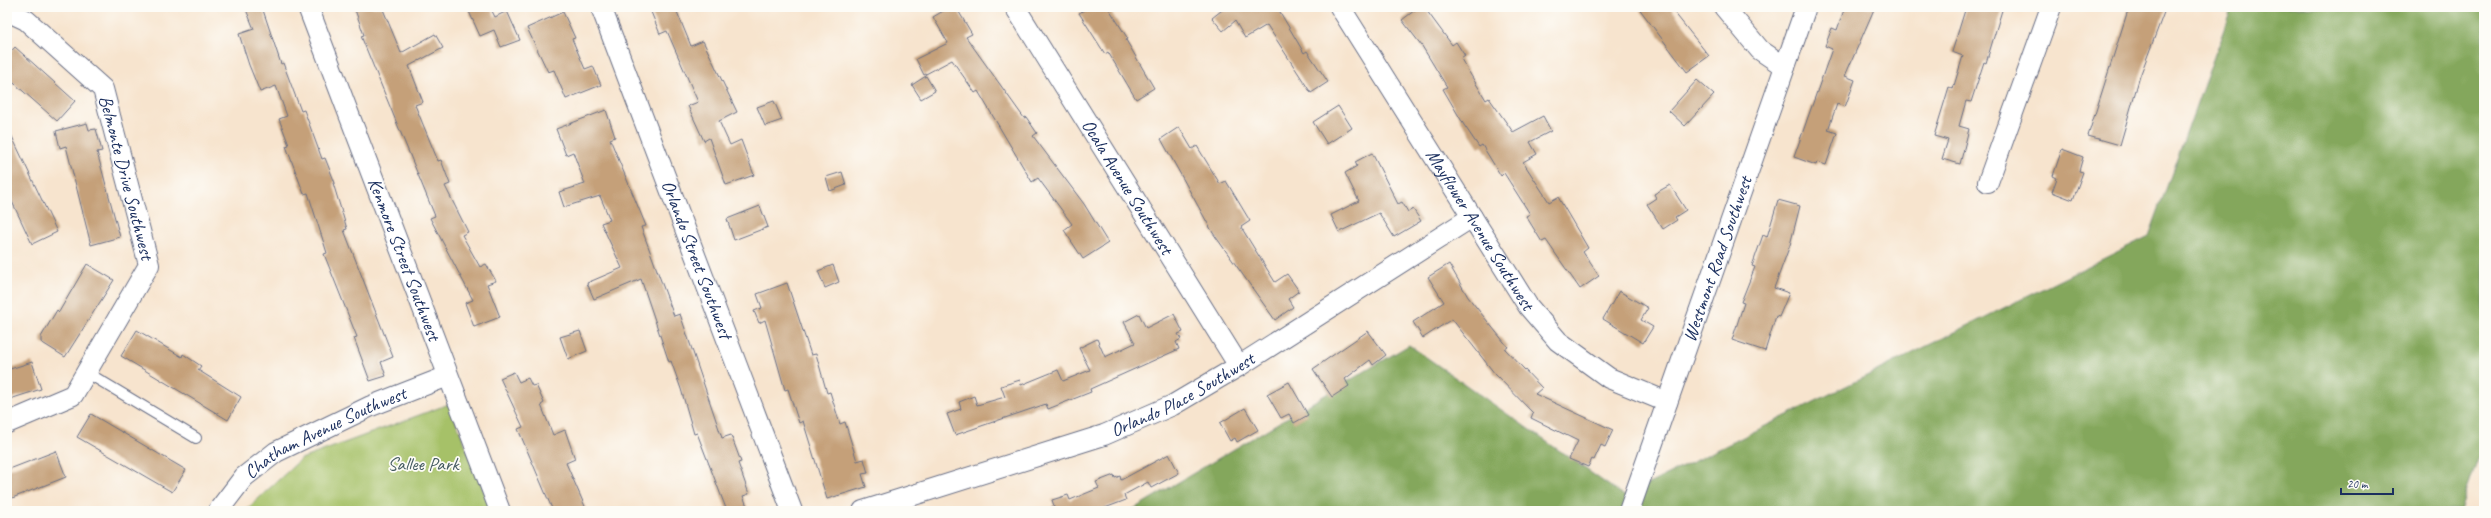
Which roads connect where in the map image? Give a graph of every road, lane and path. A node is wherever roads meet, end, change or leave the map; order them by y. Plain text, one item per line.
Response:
1 (308, 7) edge
2 (601, 7) edge
3 (1015, 7) edge
4 (1340, 7) edge
5 (1724, 7) edge
6 (1806, 7) edge
7 (2051, 7) edge
8 (7, 11) edge
9 (1785, 67) junction
10 (1988, 182) dead end
11 (1472, 216) junction
12 (1239, 366) junction
13 (86, 372) junction
14 (448, 376) junction
15 (1667, 402) junction
16 (7, 423) edge
17 (196, 438) dead end
18 (218, 511) edge
19 (500, 511) edge
20 (792, 511) edge
21 (863, 511) edge
22 (1629, 511) edge

1 - 14 street, Kenmore Street Southwest
2 - 20 street, Orlando Street Southwest
3 - 12 street, Ocala Avenue Southwest
4 - 11 street, Mayflower Avenue Southwest
5 - 9 street
6 - 9 street, Westmont Road Southwest
7 - 10 street
8 - 13 street, Belmonte Drive Southwest
9 - 15 street, Westmont Road Southwest
11 - 12 street, Orlando Place Southwest
11 - 15 street, Mayflower Avenue Southwest
12 - 21 street, Orlando Place Southwest
13 - 16 street, Belmonte Drive Southwest
13 - 17 lane
14 - 18 street, Chatham Avenue Southwest
14 - 19 street, Kenmore Street Southwest
15 - 22 street, Westmont Road Southwest

